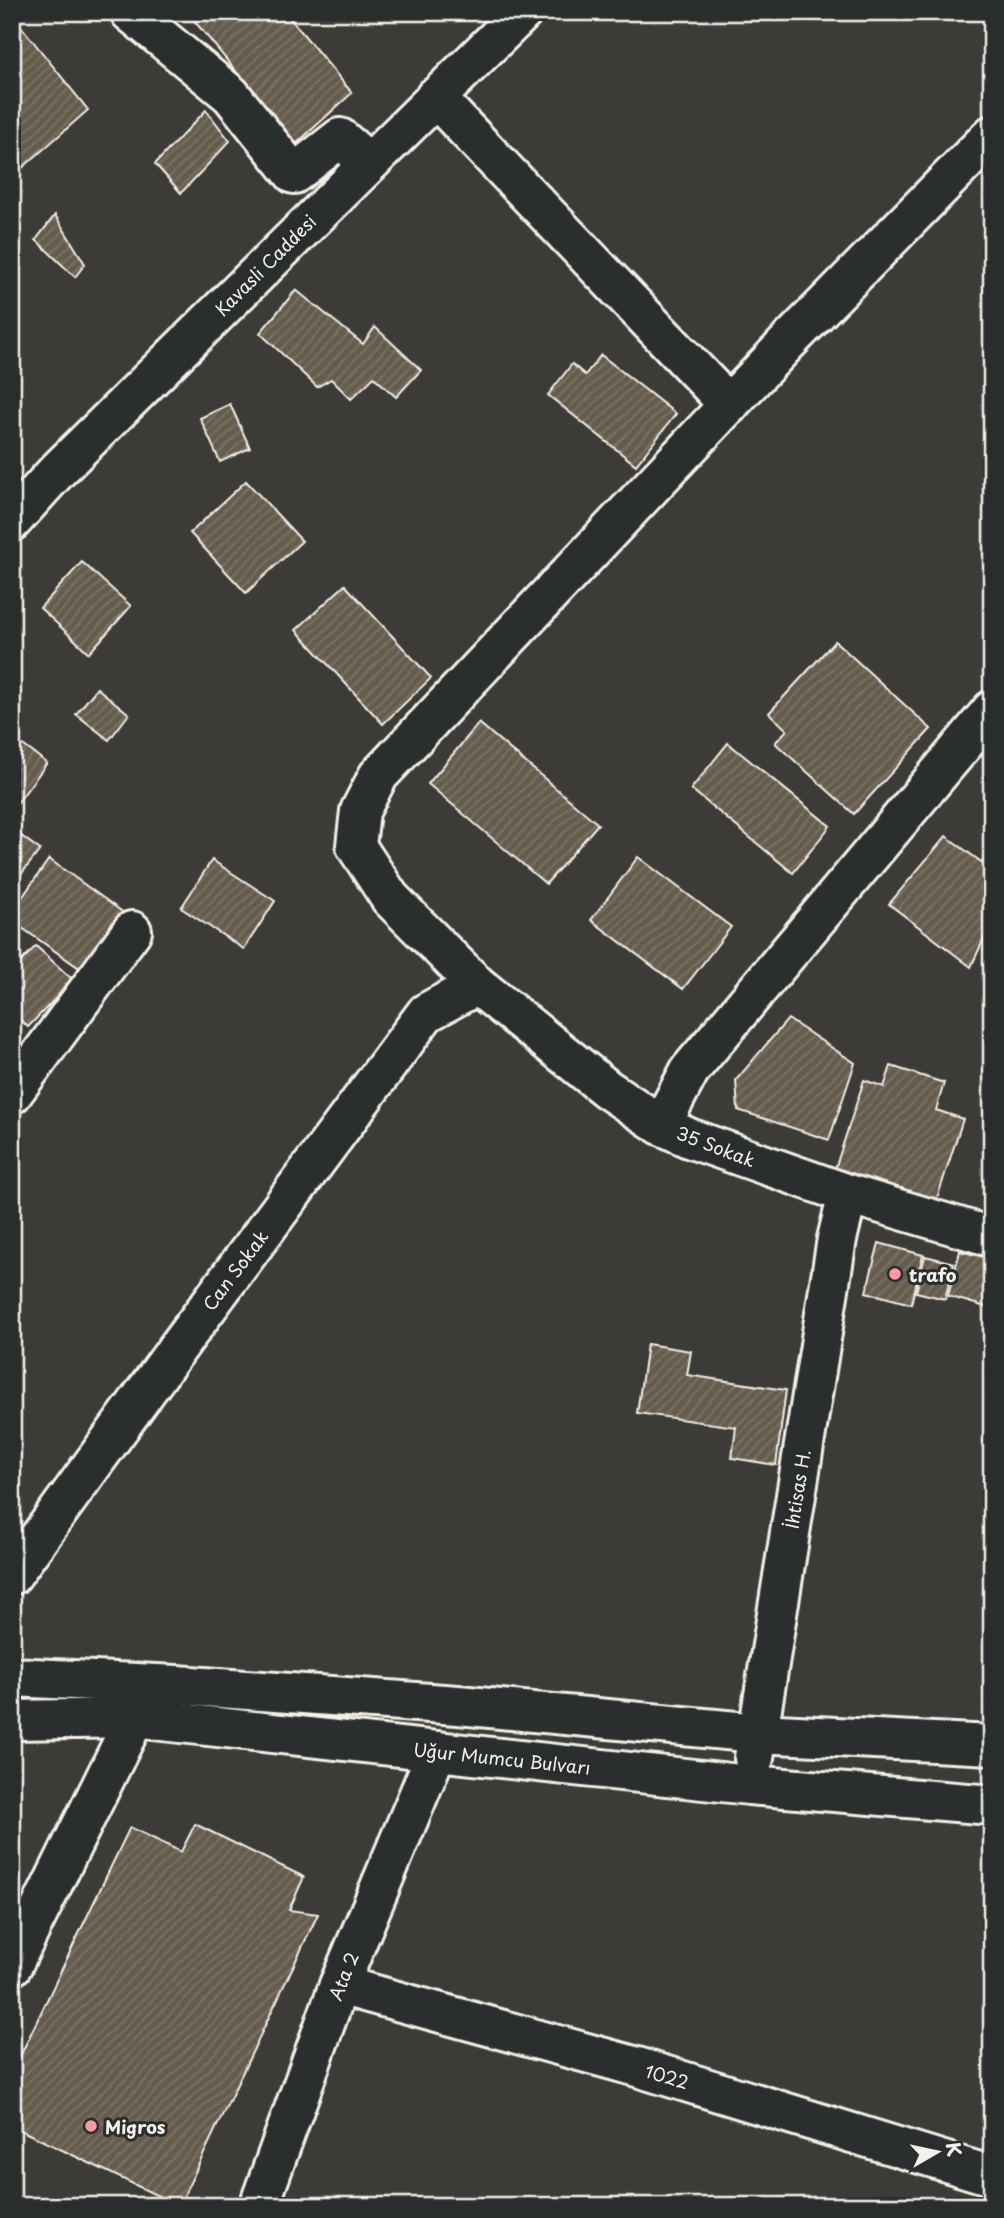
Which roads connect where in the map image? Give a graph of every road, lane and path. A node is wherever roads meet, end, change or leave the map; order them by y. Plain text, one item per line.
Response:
1 (130, 12) edge
2 (523, 12) edge
3 (435, 97) junction
4 (992, 135) edge
5 (369, 163) junction
6 (729, 405) junction
7 (15, 512) edge
8 (992, 710) edge
9 (132, 931) dead end
10 (477, 985) junction
11 (12, 1094) edge
12 (661, 1125) junction
13 (848, 1194) junction
14 (992, 1237) edge
15 (12, 1575) edge
16 (12, 1677) edge
17 (135, 1718) junction
18 (12, 1720) edge
19 (758, 1733) junction
20 (992, 1745) edge
21 (437, 1751) junction
22 (749, 1785) junction
23 (992, 1805) edge
24 (12, 1966) edge
25 (339, 1985) junction
26 (992, 2176) edge
27 (259, 2206) edge

1 - 5 street
2 - 3 street, Kavasli Caddesi
3 - 5 street, Kavasli Caddesi
3 - 6 street
4 - 6 street, 35 Sokak
5 - 7 street, Kavasli Caddesi
6 - 10 street, 35 Sokak
8 - 12 street
9 - 11 street
10 - 12 street, 35 Sokak
10 - 15 street, Can Sokak
12 - 13 street, 35 Sokak
13 - 14 street, 35 Sokak
13 - 19 street, İhtisas H.
16 - 19 street
17 - 18 street, Uğur Mumcu Bulvarı
17 - 21 street, Uğur Mumcu Bulvarı
17 - 24 street
19 - 20 street
19 - 22 street, İhtisas H.
21 - 22 street, Uğur Mumcu Bulvarı
21 - 25 street, Ata 2
22 - 23 street, Uğur Mumcu Bulvarı
25 - 26 street, 1022
25 - 27 street, Ata 2

